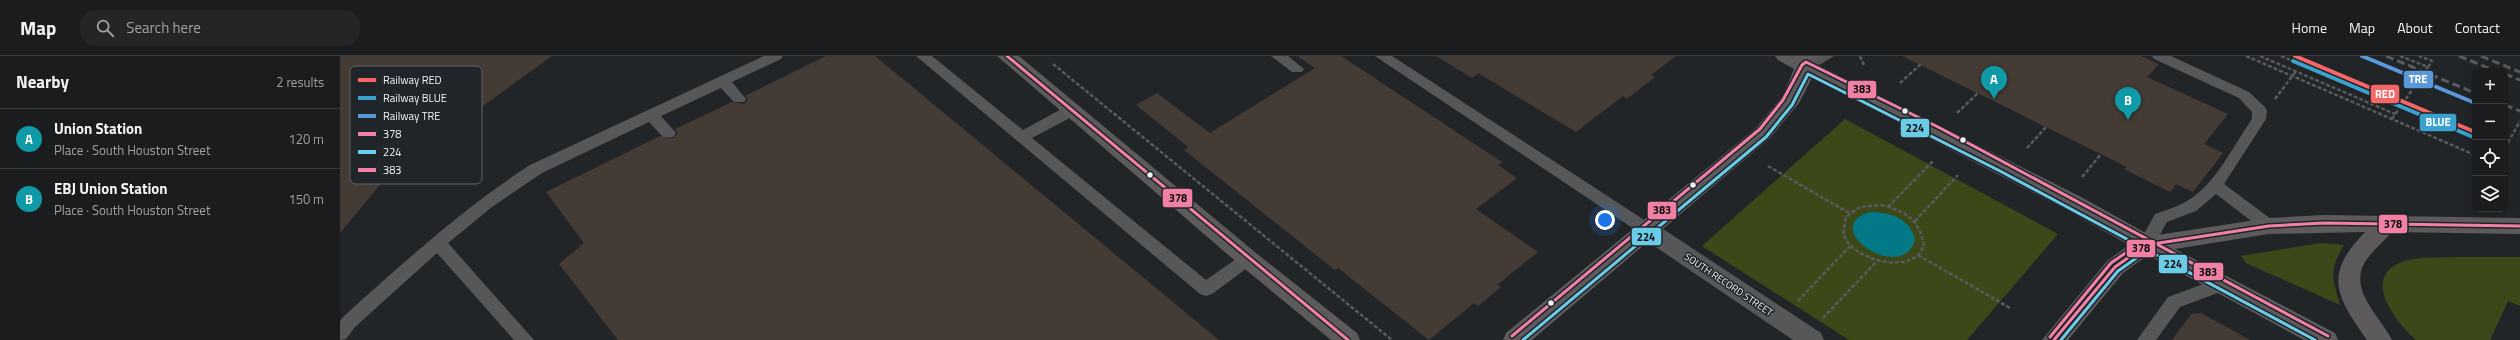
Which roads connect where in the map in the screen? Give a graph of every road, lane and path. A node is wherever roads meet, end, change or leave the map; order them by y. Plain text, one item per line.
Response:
1 (776, 56) edge
2 (923, 56) edge
3 (1007, 56) edge
4 (1278, 56) edge
5 (1382, 56) edge
6 (1785, 56) edge
7 (1827, 56) edge
8 (1860, 56) edge
9 (2160, 56) edge
10 (2246, 56) edge
11 (2260, 56) edge
12 (2281, 56) edge
13 (2400, 56) edge
14 (2419, 56) edge
15 (1050, 61) dead end
16 (1806, 61) edge
17 (1922, 63) dead end
18 (1864, 65) dead end
19 (2428, 67) junction
20 (1298, 69) dead end
21 (2296, 71) junction
22 (2293, 76) junction
23 (723, 81) junction
24 (1900, 84) dead end
25 (1978, 93) dead end
26 (739, 99) dead end
27 (2255, 104) junction
28 (2401, 107) junction
29 (1072, 110) junction
30 (1957, 113) dead end
31 (651, 114) junction
32 (2395, 114) junction
33 (2392, 119) junction
34 (2520, 121) edge
35 (2046, 127) dead end
36 (668, 133) dead end
37 (1022, 138) junction
38 (2508, 143) edge
39 (2026, 148) dead end
40 (2101, 154) dead end
41 (2472, 154) edge
42 (1933, 161) dead end
43 (1768, 166) dead end
44 (1958, 175) dead end
45 (2082, 177) dead end
46 (2214, 184) junction
47 (1888, 207) junction
48 (1849, 213) junction
49 (1914, 221) junction
50 (2386, 224) junction
51 (2269, 226) junction
52 (2520, 226) edge
53 (1646, 229) junction
54 (437, 242) junction
55 (1851, 245) junction
56 (2146, 245) junction
57 (1918, 255) junction
58 (1248, 259) junction
59 (1877, 261) junction
60 (2220, 285) junction
61 (1797, 301) dead end
62 (2010, 308) dead end
63 (1823, 318) dead end
64 (343, 328) edge
65 (526, 340) edge
66 (1348, 340) edge
67 (1392, 340) edge
68 (1515, 340) edge
69 (1812, 340) edge
70 (2054, 340) edge
71 (2146, 340) edge
72 (2326, 340) edge
73 (2380, 340) edge

1 - 23 lane
2 - 37 lane
3 - 29 main road
4 - 20 lane
5 - 53 lane
6 - 16 main road
7 - 16 lane
8 - 18 path
9 - 27 lane
10 - 22 path
11 - 21 path
12 - 28 path
13 - 19 path
14 - 19 path
15 - 67 path
16 - 53 main road
16 - 56 main road
17 - 24 path
19 - 28 path
21 - 22 path
21 - 32 path
22 - 27 path
22 - 33 path
23 - 26 lane
23 - 31 lane
25 - 30 path
27 - 46 lane
28 - 32 path
29 - 37 lane
29 - 58 main road
31 - 36 lane
31 - 54 lane
32 - 33 path
33 - 41 path
34 - 38 path
35 - 39 path
37 - 58 lane
40 - 45 path
42 - 47 path
43 - 48 path
44 - 49 path
46 - 51 lane
46 - 56 lane
47 - 48 path
47 - 49 path
48 - 55 path
49 - 57 path
50 - 51 main road
50 - 52 main road
50 - 73 main road
51 - 56 main road
53 - 68 main road
53 - 69 street, SOUTH RECORD STREET
54 - 64 lane
54 - 65 lane
55 - 59 path
55 - 61 path
56 - 60 main road
56 - 70 main road
57 - 59 path
57 - 62 path
58 - 66 main road
59 - 63 path
60 - 71 lane
60 - 72 main road

